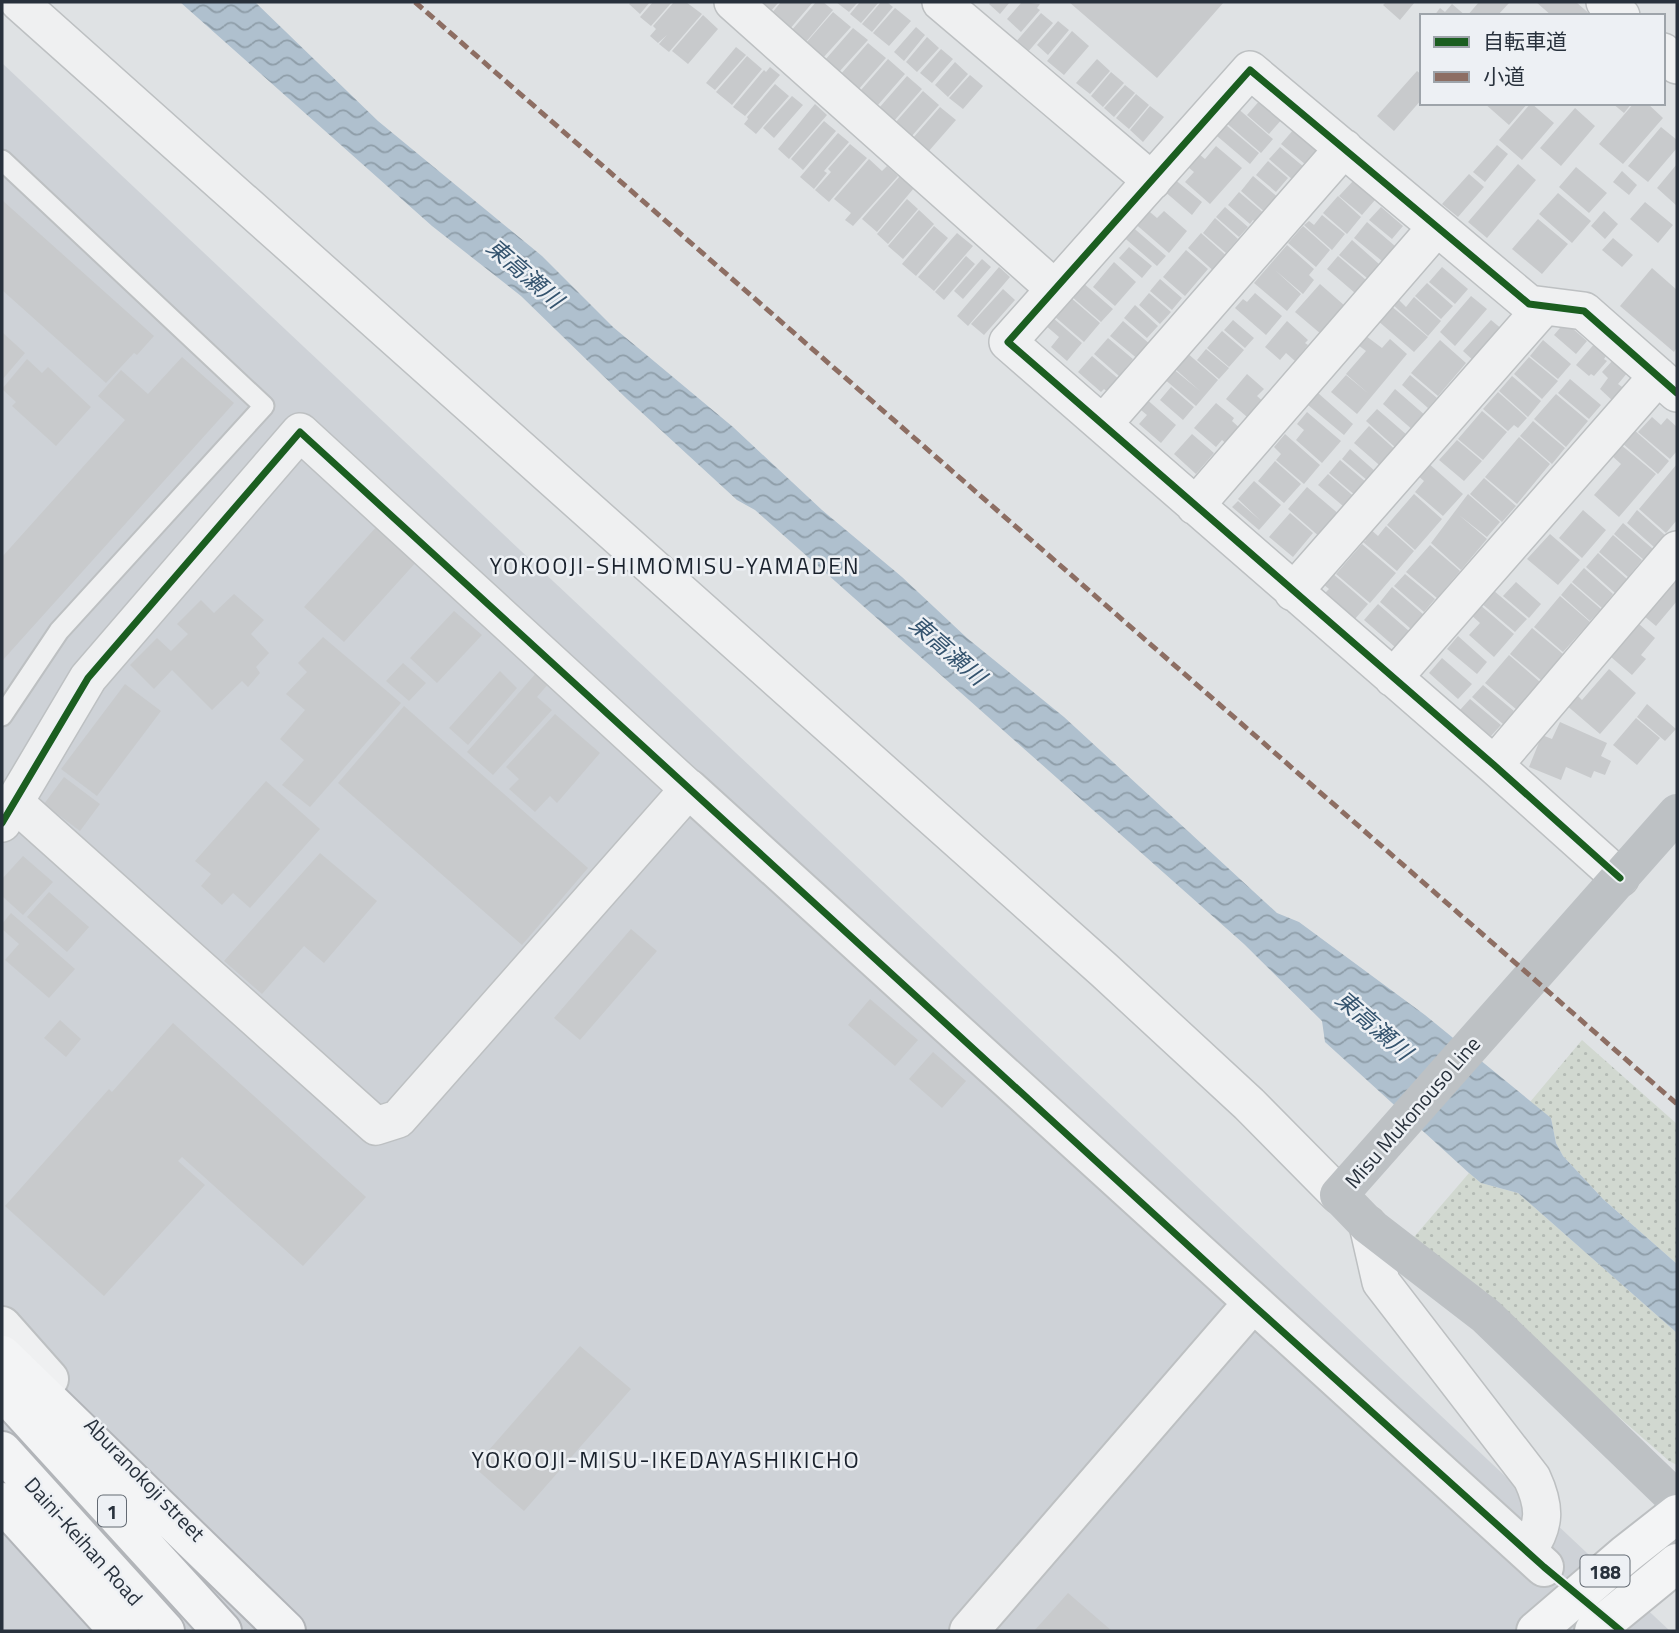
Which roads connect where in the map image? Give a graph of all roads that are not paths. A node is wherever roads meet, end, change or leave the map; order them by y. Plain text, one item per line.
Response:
1 (19, 2) edge
2 (734, 2) edge
3 (941, 2) edge
4 (1605, 2) edge
5 (1619, 14) edge
6 (1344, 148) junction
7 (2, 160) edge
8 (1152, 181) junction
9 (1436, 228) junction
10 (1055, 289) junction
11 (1544, 306) junction
12 (1668, 384) edge
13 (1103, 424) junction
14 (1195, 506) junction
15 (1677, 550) edge
16 (1293, 592) junction
17 (1393, 678) junction
18 (2, 716) edge
19 (1494, 765) junction
20 (689, 789) junction
21 (8, 813) edge
22 (1677, 813) edge
23 (1620, 878) junction
24 (1348, 1185) junction
25 (1368, 1225) junction
26 (1252, 1304) junction
27 (2, 1326) edge
28 (2, 1355) edge
29 (2, 1390) edge
30 (2, 1451) edge
31 (1677, 1500) edge
32 (2, 1503) edge
33 (2, 1513) edge
34 (1677, 1514) edge
35 (1536, 1559) joint
36 (1677, 1563) edge
37 (113, 1631) edge
38 (119, 1631) edge
39 (165, 1631) edge
40 (222, 1631) edge
41 (288, 1631) edge
42 (969, 1631) edge
43 (1536, 1631) edge
44 (1594, 1631) edge

1 - 24 street
2 - 10 street
3 - 8 street
4 - 5 street
6 - 8 street
6 - 9 street
6 - 13 street
7 - 18 lane
8 - 10 street
9 - 11 street
9 - 14 street
10 - 13 street
11 - 12 street
11 - 16 street
12 - 17 street
13 - 14 street
14 - 16 street
15 - 19 street
16 - 17 street
17 - 19 street
19 - 23 street
20 - 21 street
20 - 21 street
20 - 26 street
22 - 23 main road, Misu Mukonouso Line
23 - 24 main road, Misu Mukonouso Line
24 - 25 main road, Misu Mukonouso Line
25 - 31 main road, Misu Mukonouso Line
25 - 35 street
26 - 35 street
26 - 42 street
27 - 41 street, Aburanokoji street
28 - 41 main road
29 - 40 main road, Daini-Keihan Road / 1
30 - 39 main road, Daini-Keihan Road / 1
32 - 38 main road
33 - 37 street
34 - 43 main road, 188
36 - 44 main road, 188

